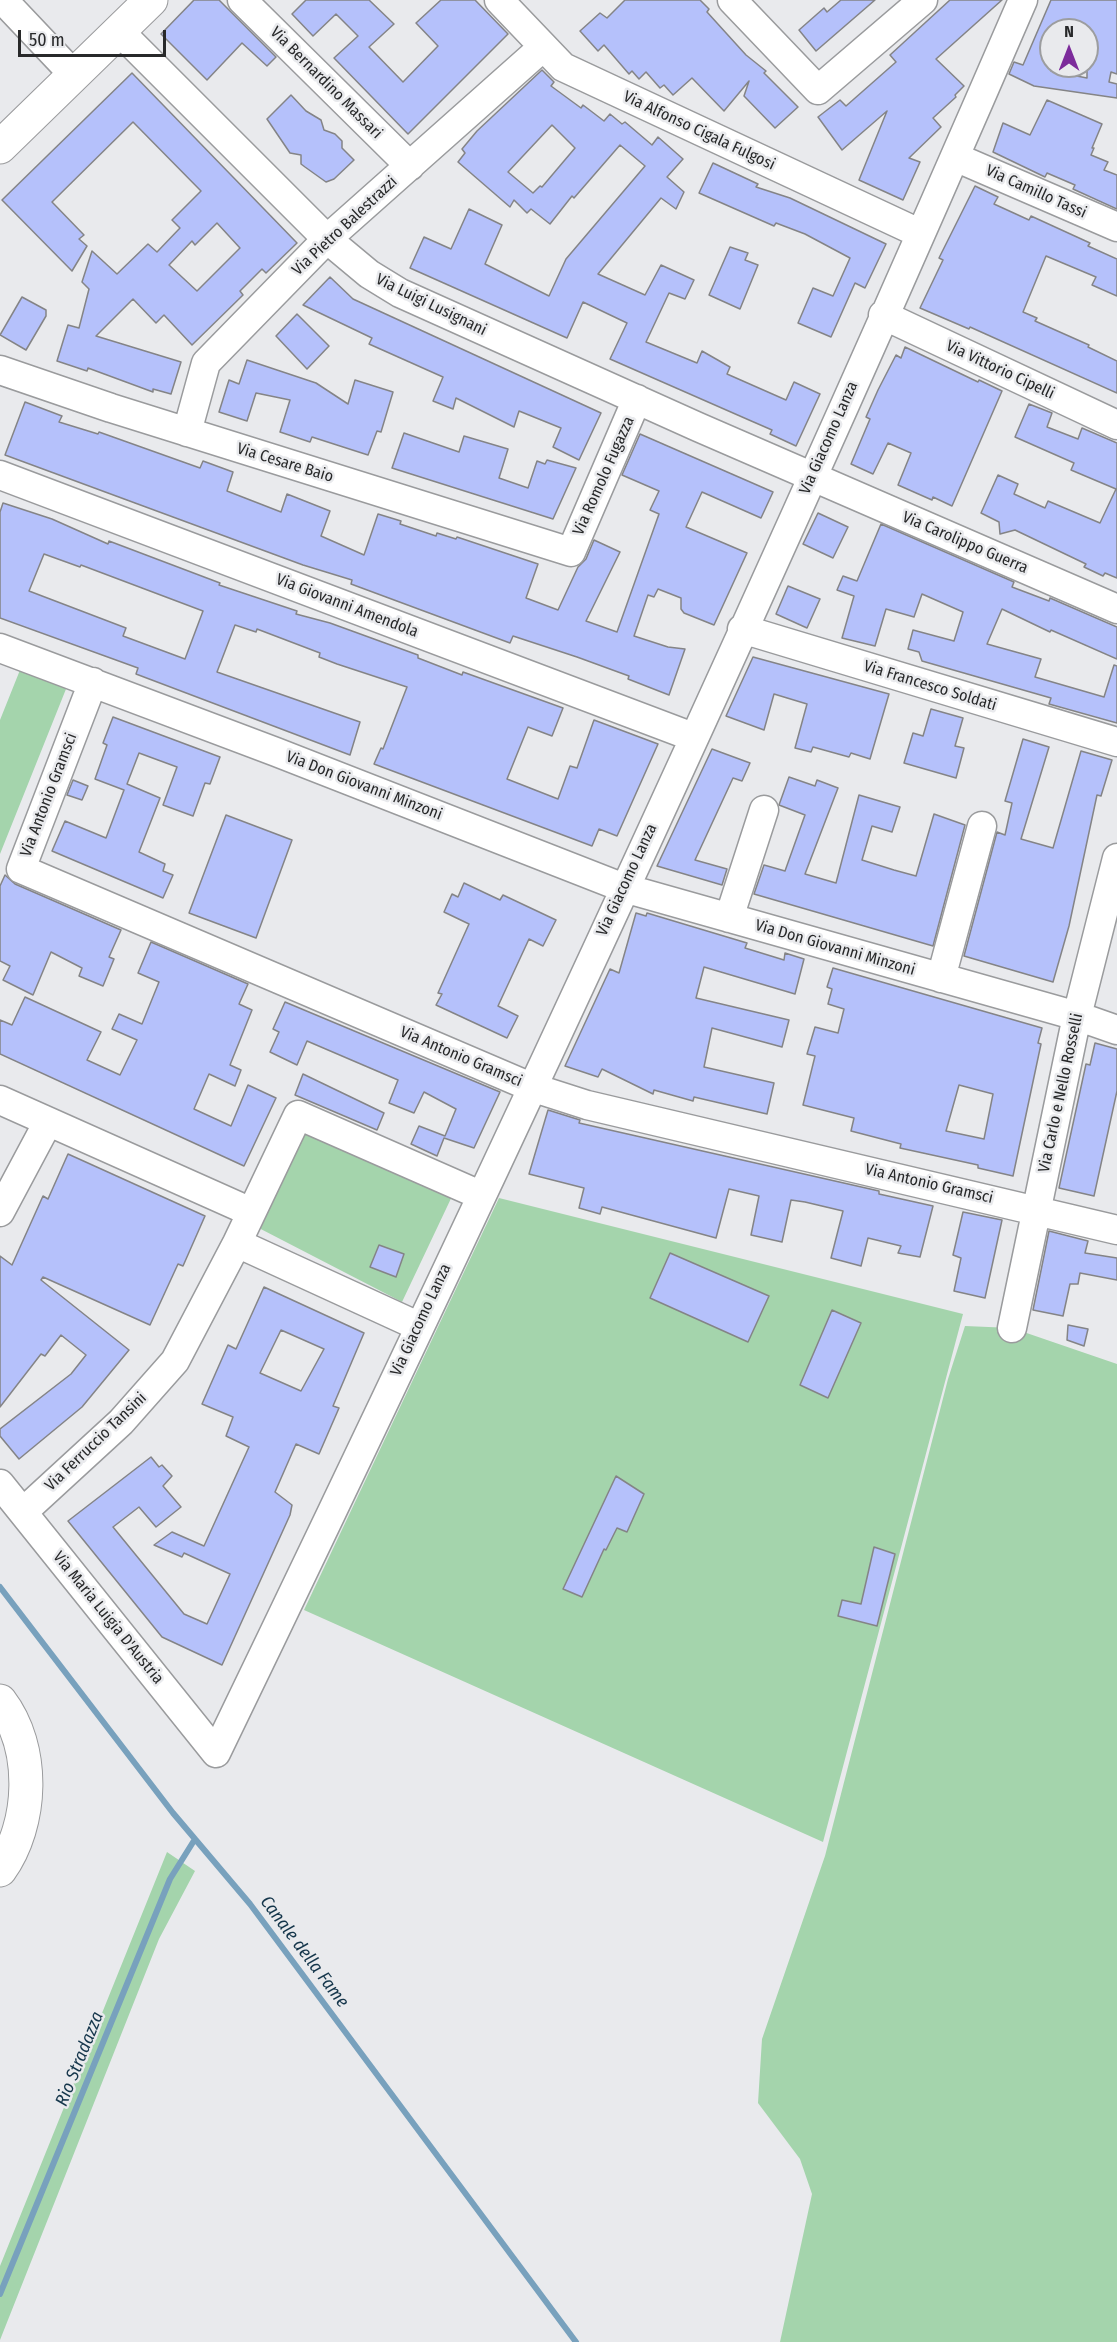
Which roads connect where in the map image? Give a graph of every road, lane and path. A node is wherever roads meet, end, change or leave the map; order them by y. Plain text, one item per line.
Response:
1 (3, 0) edge
2 (151, 0) edge
3 (242, 0) edge
4 (499, 0) edge
5 (732, 0) edge
6 (923, 0) edge
7 (1023, 0) edge
8 (119, 31) junction
9 (543, 47) junction
10 (74, 75) junction
11 (0, 147) edge
12 (955, 156) junction
13 (410, 166) junction
14 (1117, 227) edge
15 (919, 233) junction
16 (327, 239) junction
17 (883, 315) junction
18 (0, 370) edge
19 (637, 399) junction
20 (1117, 425) edge
21 (187, 432) junction
22 (0, 475) edge
23 (812, 476) junction
24 (571, 552) joint
25 (1117, 609) edge
26 (742, 629) junction
27 (0, 648) edge
28 (93, 682) junction
29 (693, 737) junction
30 (1117, 742) edge
31 (764, 810) dead end
32 (982, 826) dead end
33 (1116, 863) edge
34 (624, 888) junction
35 (729, 918) junction
36 (941, 978) junction
37 (1077, 1016) junction
38 (1117, 1030) edge
39 (531, 1087) junction
40 (0, 1100) edge
41 (48, 1122) junction
42 (480, 1195) junction
43 (1037, 1210) junction
44 (0, 1212) edge
45 (251, 1212) junction
46 (1117, 1230) edge
47 (237, 1243) junction
48 (418, 1326) junction
49 (1012, 1328) dead end
50 (0, 1484) edge
51 (23, 1512) junction
52 (0, 1701) edge
53 (216, 1753) joint
54 (0, 1870) edge

1 - 10 street
2 - 8 main road
3 - 13 street, Via Bernardino Massari
4 - 9 street, Via Alfonso Cigala Fulgosi
5 - 6 street
7 - 12 street, Via Giacomo Lanza
8 - 10 main road
8 - 16 street, Via Luigi Lusignani
9 - 13 street, Via Pietro Balestrazzi
9 - 15 street, Via Alfonso Cigala Fulgosi
10 - 11 main road
12 - 14 street, Via Camillo Tassi
12 - 15 street, Via Giacomo Lanza
13 - 16 street, Via Pietro Balestrazzi
15 - 17 street, Via Giacomo Lanza
16 - 19 street, Via Luigi Lusignani
16 - 21 street, Via Pietro Balestrazzi
17 - 20 street, Via Vittorio Cipelli
17 - 23 street, Via Giacomo Lanza
18 - 21 street, Via Cesare Baio
19 - 23 street, Via Luigi Lusignani
19 - 24 street, Via Romolo Fugazza
21 - 24 street, Via Cesare Baio
22 - 29 street, Via Giovanni Amendola
23 - 25 street, Via Carolippo Guerra
23 - 26 street, Via Giacomo Lanza
26 - 29 street, Via Giacomo Lanza
26 - 30 street, Via Francesco Soldati
27 - 28 street, Via Don Giovanni Minzoni
28 - 34 street, Via Don Giovanni Minzoni
28 - 39 street, Via Antonio Gramsci
29 - 34 street, Via Giacomo Lanza
31 - 35 street
32 - 36 street
33 - 37 street, Via Carlo e Nello Rosselli
34 - 35 street, Via Don Giovanni Minzoni
34 - 39 street, Via Giacomo Lanza
35 - 36 street, Via Don Giovanni Minzoni
36 - 37 street, Via Don Giovanni Minzoni
37 - 38 street, Via Don Giovanni Minzoni
37 - 43 street, Via Carlo e Nello Rosselli
39 - 42 street, Via Giacomo Lanza
39 - 43 street, Via Antonio Gramsci
40 - 41 street
41 - 44 street
41 - 45 street
42 - 45 street, Via Ferruccio Tansini
42 - 48 street, Via Giacomo Lanza
43 - 46 street, Via Antonio Gramsci
43 - 49 street, Via Carlo e Nello Rosselli
45 - 47 street, Via Ferruccio Tansini
47 - 48 street
47 - 51 street, Via Ferruccio Tansini
48 - 53 street, Via Giacomo Lanza
50 - 51 street, Via Maria Luigia D'Austria
51 - 53 street, Via Maria Luigia D'Austria
52 - 54 main road

